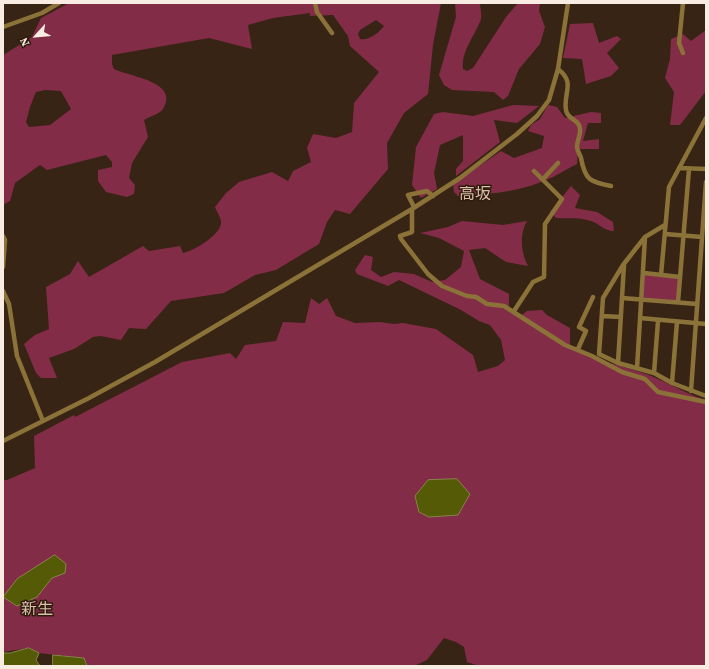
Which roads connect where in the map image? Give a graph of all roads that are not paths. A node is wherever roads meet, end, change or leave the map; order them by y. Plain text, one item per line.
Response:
1 (59, 3) edge
2 (315, 3) edge
3 (568, 3) edge
4 (683, 3) edge
5 (3, 27) edge
6 (332, 33) dead end
7 (684, 53) dead end
8 (558, 69) junction
9 (706, 120) edge
10 (558, 163) dead end
11 (679, 168) junction
12 (688, 169) junction
13 (706, 169) edge
14 (534, 171) dead end
15 (543, 180) junction
16 (706, 182) edge
17 (611, 186) dead end
18 (433, 196) junction
19 (705, 198) edge
20 (413, 208) junction
21 (665, 225) junction
22 (665, 234) junction
23 (3, 236) edge
24 (684, 236) junction
25 (645, 237) junction
26 (702, 237) junction
27 (703, 256) edge
28 (624, 264) junction
29 (3, 267) edge
30 (644, 273) junction
31 (661, 275) junction
32 (680, 277) junction
33 (3, 291) edge
34 (594, 297) dead end
35 (622, 298) junction
36 (641, 300) junction
37 (678, 302) junction
38 (697, 304) junction
39 (514, 311) junction
40 (602, 316) junction
41 (621, 317) junction
42 (640, 318) junction
43 (658, 321) junction
44 (676, 322) junction
45 (695, 323) junction
46 (706, 324) edge
47 (578, 349) junction
48 (618, 364) junction
49 (637, 368) junction
50 (654, 373) junction
51 (672, 383) junction
52 (691, 391) junction
53 (706, 396) edge
54 (706, 402) edge
55 (43, 421) junction
56 (3, 441) edge

1 - 5 street
2 - 6 street
3 - 8 street
4 - 7 street
8 - 17 street
8 - 18 street
9 - 11 street
10 - 15 street
11 - 12 street
11 - 21 street
12 - 13 street
12 - 24 street
14 - 15 street
15 - 39 street
16 - 19 street
18 - 20 street
18 - 20 street
19 - 26 street
20 - 39 street
20 - 55 street
21 - 22 street
21 - 25 street
22 - 24 street
22 - 31 street
23 - 29 street
24 - 26 street
24 - 32 street
25 - 28 street
25 - 30 street
26 - 27 street
27 - 38 street
28 - 35 street
28 - 40 street
30 - 31 street
30 - 36 street
31 - 32 street
32 - 37 street
33 - 55 street
34 - 47 street
35 - 36 street
35 - 41 street
36 - 37 street
36 - 42 street
37 - 38 street
38 - 45 street
39 - 47 street
40 - 41 street
40 - 48 street
41 - 48 street
42 - 43 street
42 - 49 street
43 - 44 street
43 - 50 street
44 - 45 street
44 - 51 street
45 - 46 street
45 - 52 street
47 - 54 street
48 - 49 street
49 - 50 street
50 - 51 street
51 - 52 street
52 - 53 street
55 - 56 street

